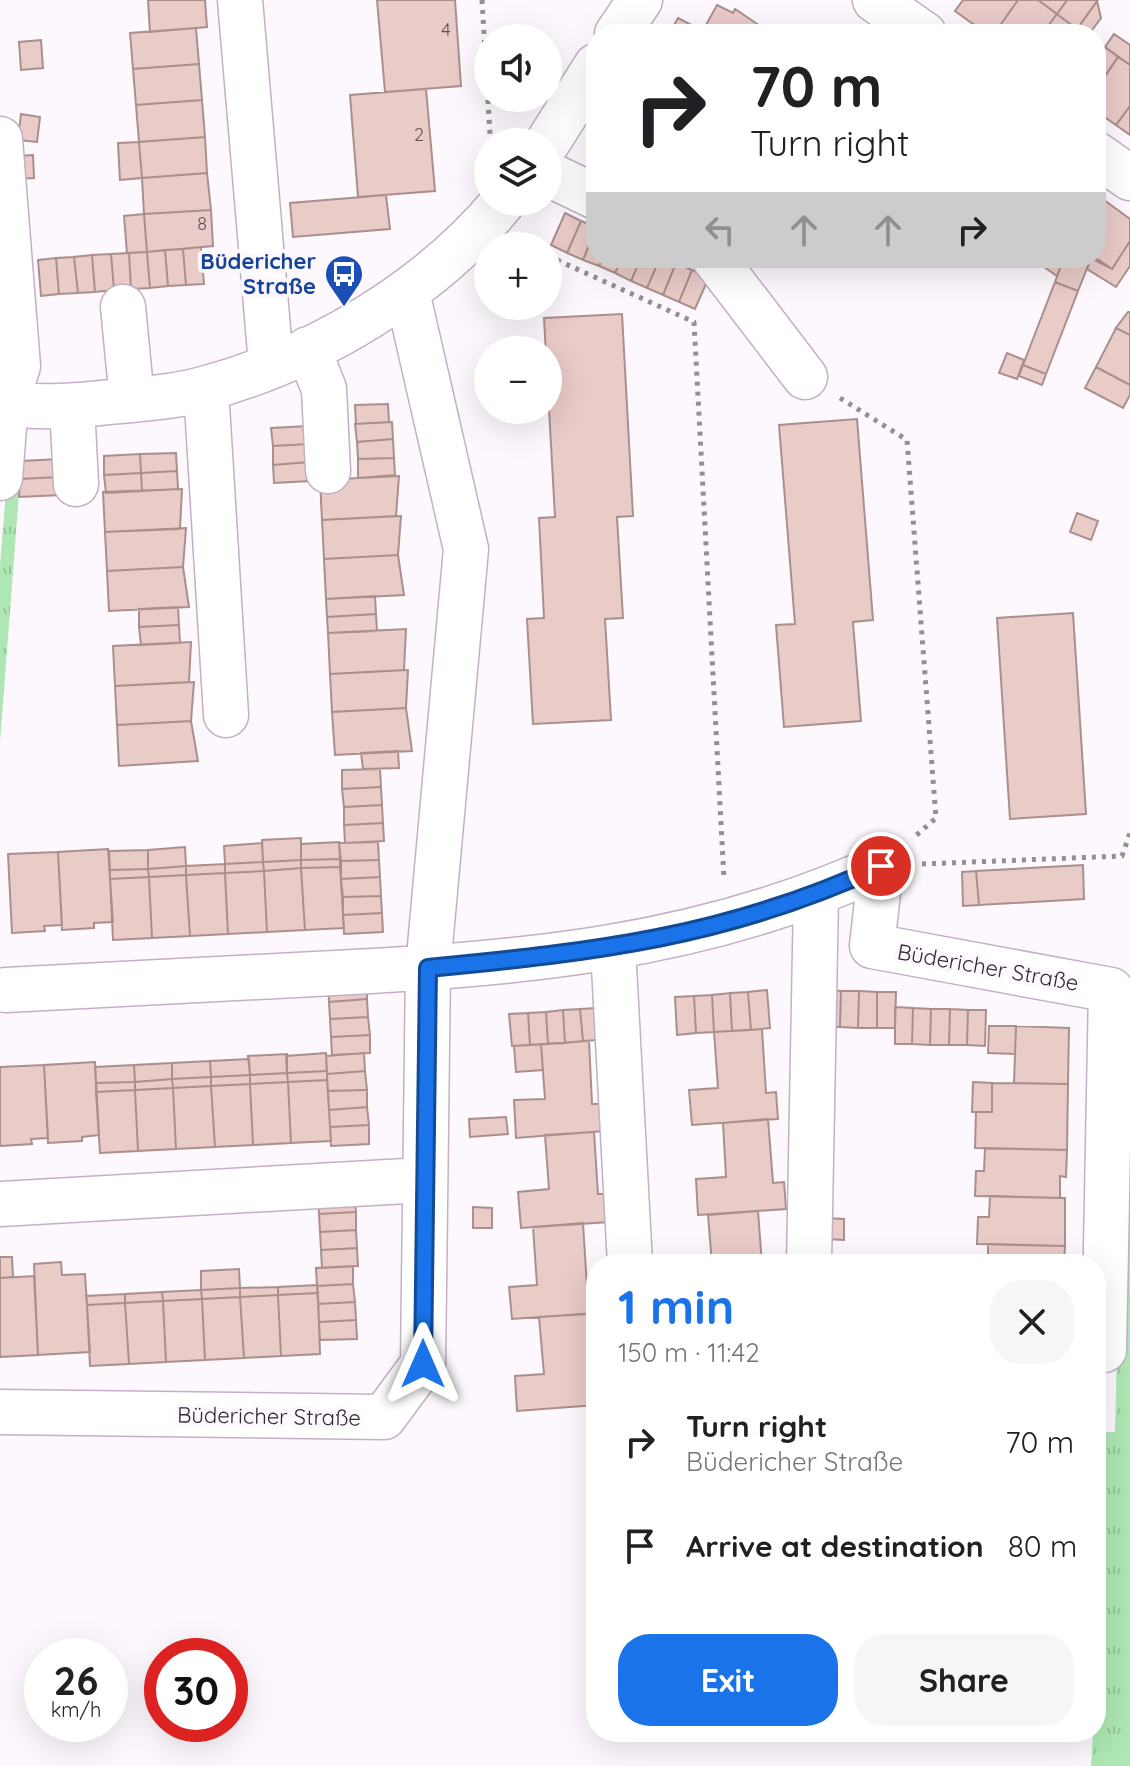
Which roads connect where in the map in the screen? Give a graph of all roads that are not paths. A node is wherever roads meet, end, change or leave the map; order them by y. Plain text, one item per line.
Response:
1 (240, 0) edge
2 (640, 0) edge
3 (875, 0) edge
4 (624, 24) edge
5 (910, 24) edge
6 (586, 82) edge
7 (557, 128) edge
8 (0, 139) edge
9 (1106, 161) edge
10 (1130, 178) edge
11 (562, 181) edge
12 (586, 192) edge
13 (491, 216) edge
14 (722, 268) edge
15 (407, 292) junction
16 (123, 307) dead end
17 (290, 356) junction
18 (805, 377) road end
19 (206, 389) junction
20 (132, 400) junction
21 (3, 402) edge
22 (72, 406) junction
23 (328, 471) dead end
24 (0, 478) edge
25 (76, 484) dead end
26 (226, 715) dead end
27 (816, 896) junction
28 (613, 948) junction
29 (428, 968) junction
30 (1121, 978) edge
31 (6, 990) dead end
32 (424, 1180) junction
33 (0, 1204) edge
34 (629, 1254) edge
35 (809, 1254) edge
36 (1106, 1306) edge
37 (0, 1412) edge

1 - 17 street
2 - 4 street
3 - 5 street
6 - 7 street
8 - 21 street
9 - 10 street
11 - 12 street
13 - 15 street
14 - 18 street
15 - 17 street
15 - 29 street, Büdericher Straße
16 - 20 street
17 - 19 street
17 - 23 street
19 - 20 street
19 - 26 street
20 - 22 street
21 - 22 street
21 - 24 street
22 - 25 street
27 - 28 street
27 - 30 street, Büdericher Straße
27 - 35 street
28 - 29 street
28 - 34 street
29 - 31 street
29 - 32 street, Büdericher Straße
30 - 36 street, Büdericher Straße
32 - 33 street
32 - 37 street, Büdericher Straße

